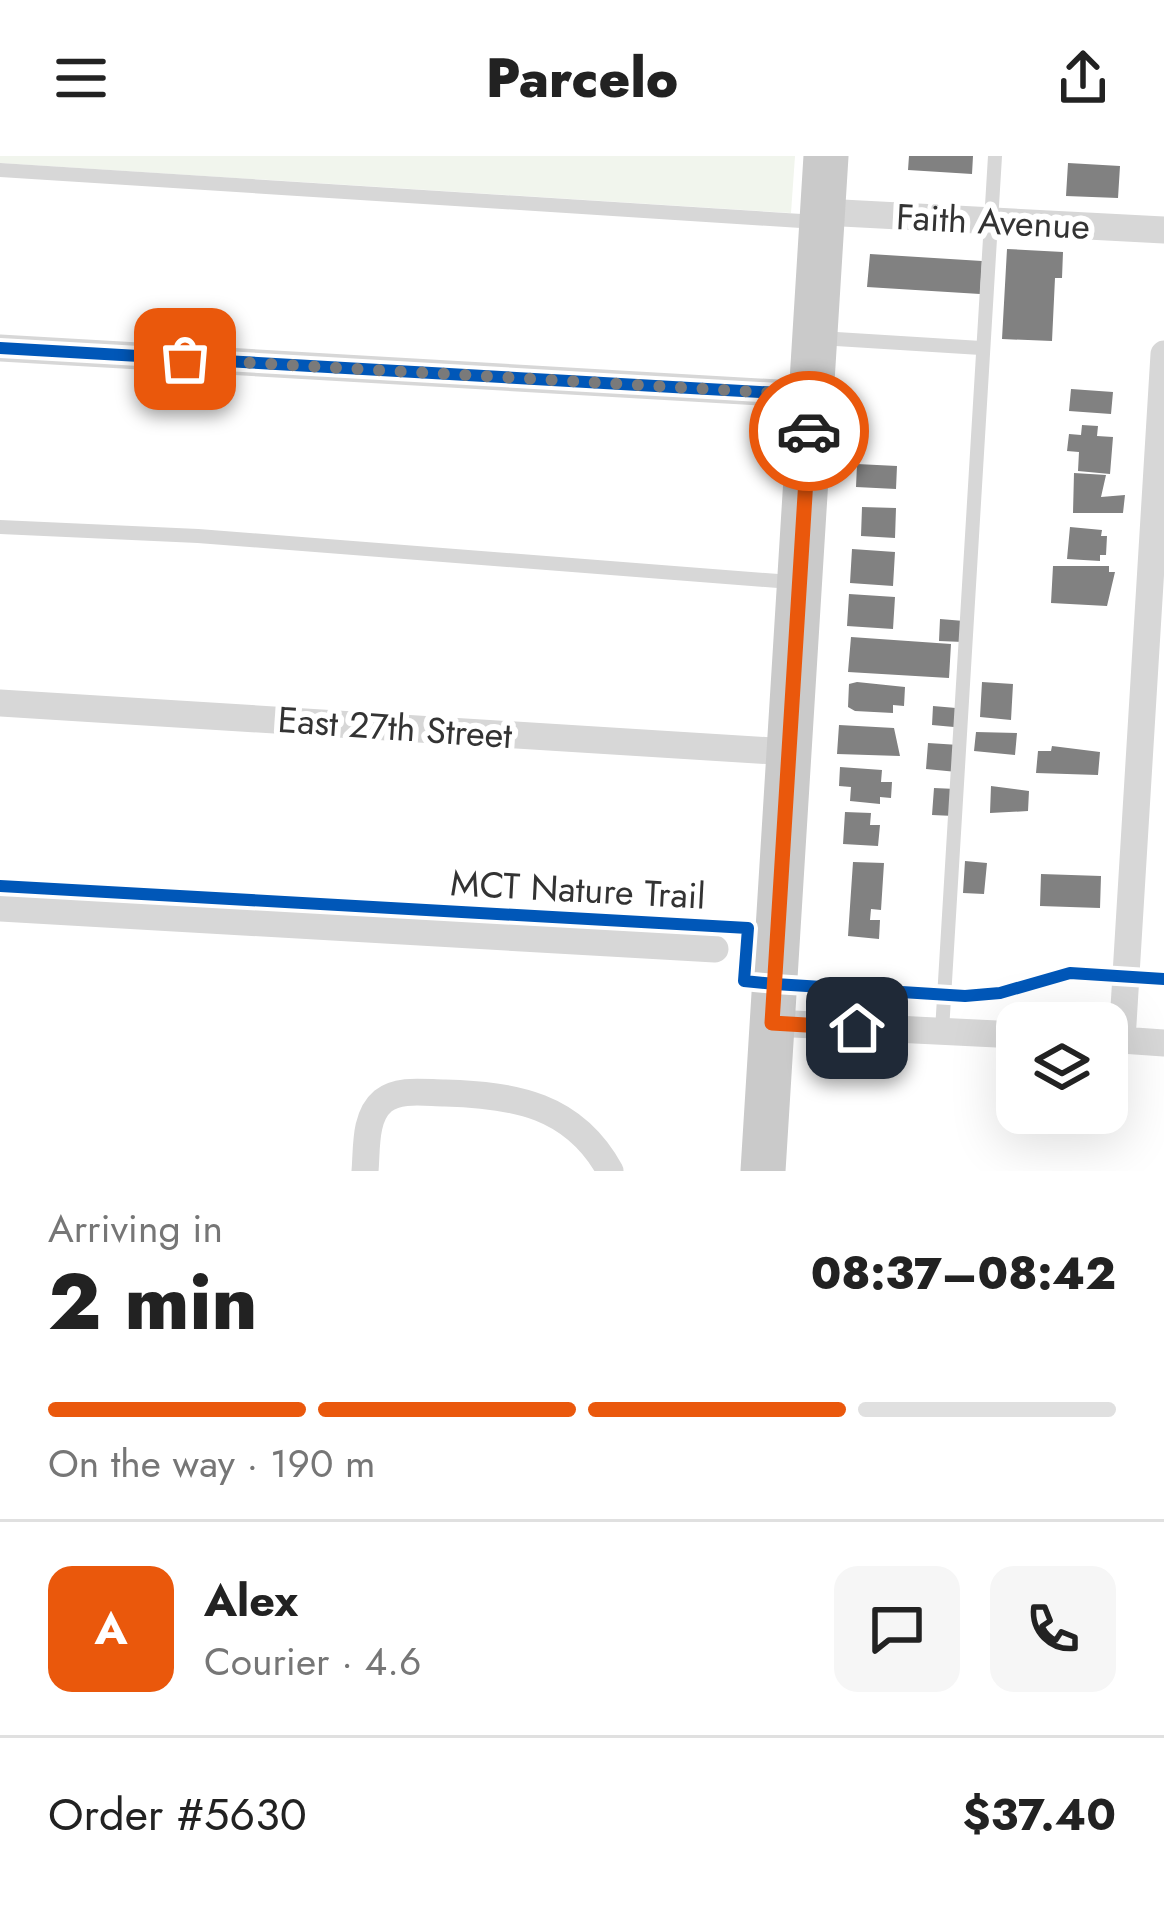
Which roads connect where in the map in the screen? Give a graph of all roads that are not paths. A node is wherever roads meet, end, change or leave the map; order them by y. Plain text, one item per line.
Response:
1 (826, 156) edge
2 (995, 156) edge
3 (0, 170) edge
4 (822, 218) junction
5 (990, 221) junction
6 (1164, 230) edge
7 (815, 338) junction
8 (0, 348) edge
9 (981, 348) junction
10 (1164, 354) edge
11 (812, 395) junction
12 (0, 527) edge
13 (800, 583) junction
14 (0, 703) edge
15 (789, 752) junction
16 (0, 908) edge
17 (715, 949) dead end
18 (1117, 1002) edge
19 (772, 1023) junction
20 (942, 1031) junction
21 (996, 1034) edge
22 (1128, 1041) edge
23 (1164, 1042) edge
24 (365, 1171) edge
25 (610, 1171) edge
26 (763, 1171) edge

1 - 4 main road
2 - 5 lane
3 - 4 lane
4 - 5 street, Faith Avenue
4 - 7 main road
5 - 6 street, Faith Avenue
5 - 9 lane
7 - 9 lane
7 - 11 main road
8 - 11 street
9 - 20 lane
10 - 18 street
11 - 13 main road
12 - 13 lane
13 - 15 main road
14 - 15 street, East 27th Street
15 - 19 main road
16 - 17 street
19 - 20 street
19 - 26 main road
20 - 21 street
22 - 23 street
24 - 25 street

